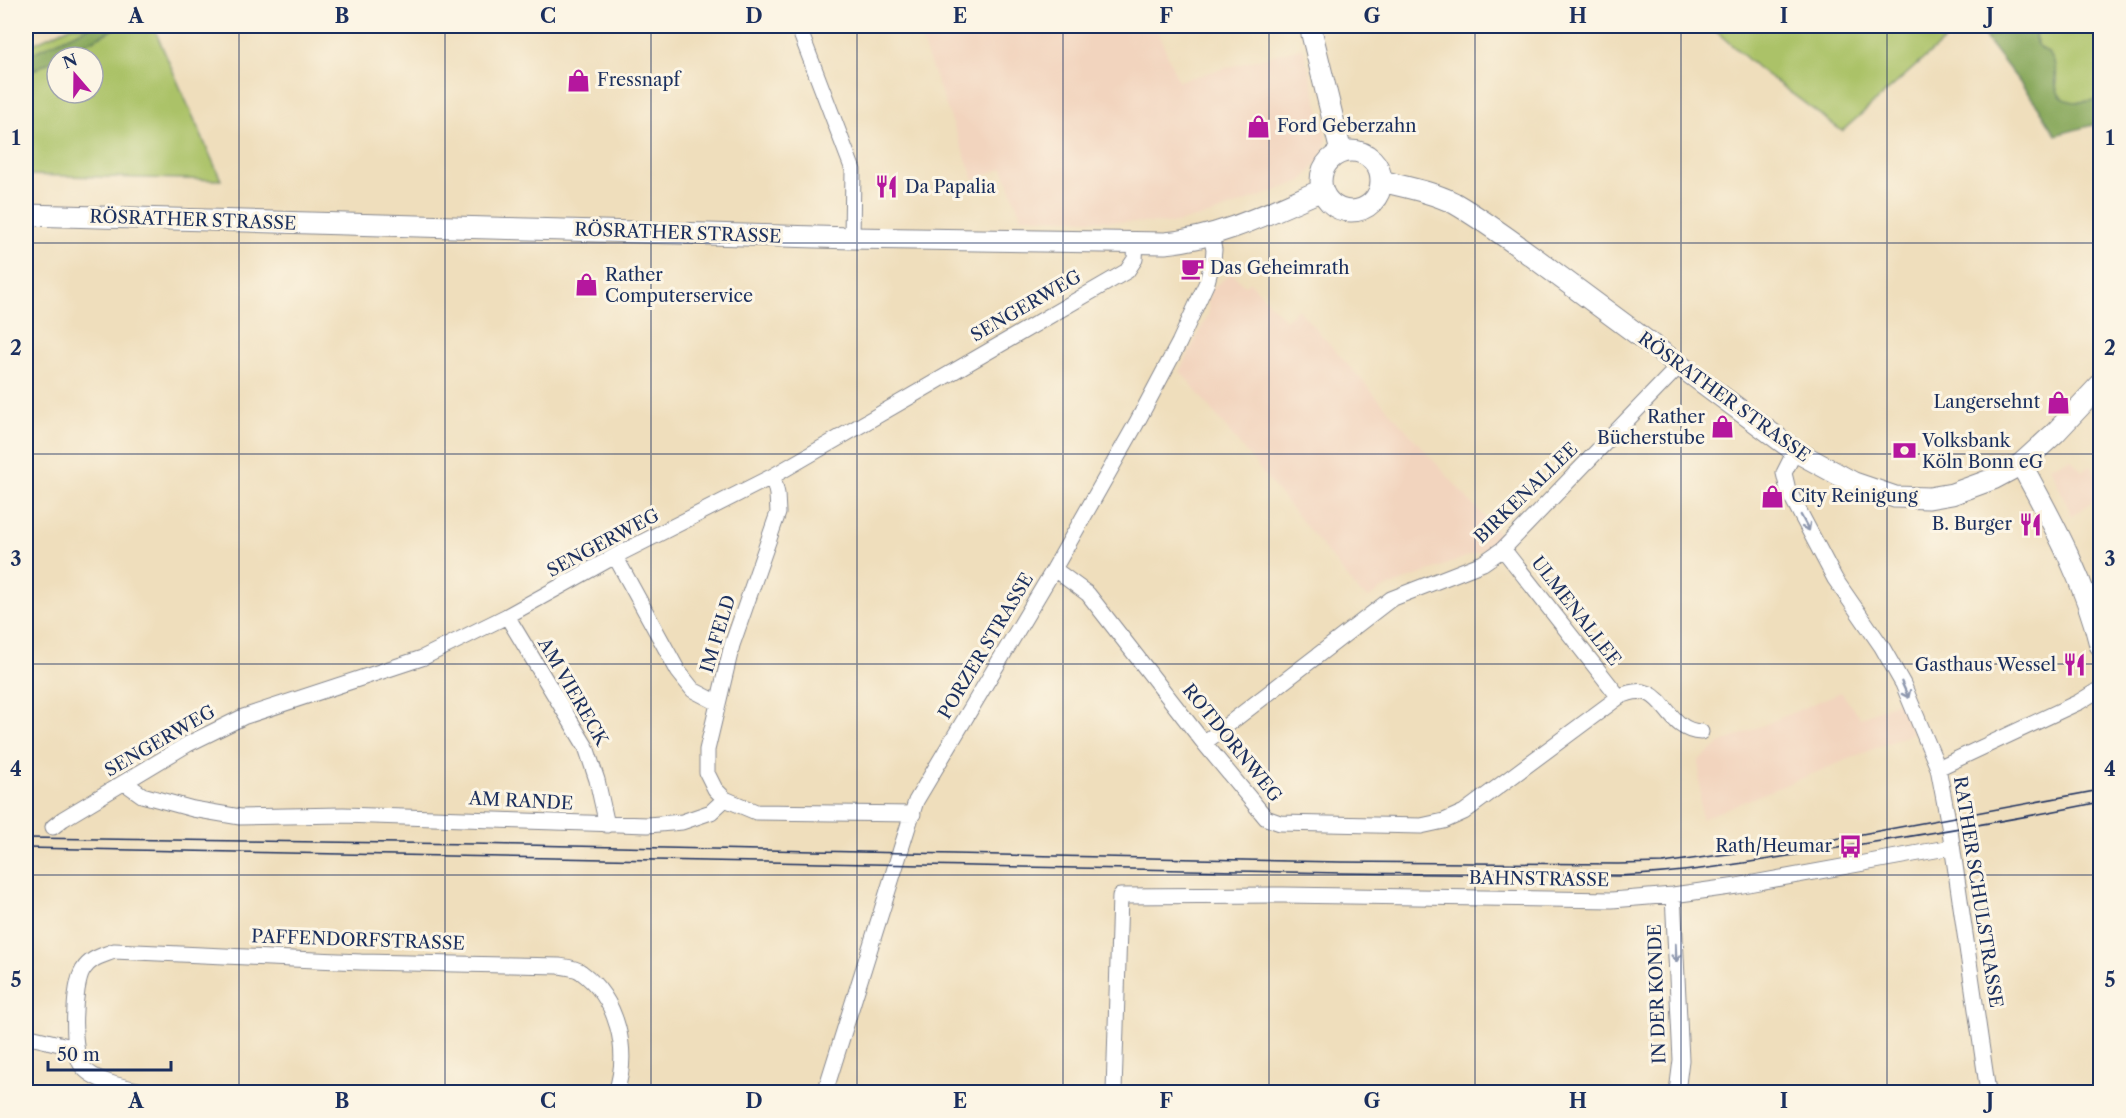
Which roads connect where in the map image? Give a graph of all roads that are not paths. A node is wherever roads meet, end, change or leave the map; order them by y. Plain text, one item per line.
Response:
1 (798, 26) edge
2 (1310, 26) edge
3 (1341, 152) junction
4 (1381, 181) junction
5 (1322, 190) junction
6 (26, 215) edge
7 (1211, 235) junction
8 (852, 238) junction
9 (1136, 242) junction
10 (1679, 366) junction
11 (2100, 385) edge
12 (1795, 451) junction
13 (2021, 464) junction
14 (773, 476) junction
15 (1503, 549) junction
16 (615, 556) junction
17 (1054, 569) junction
18 (507, 616) junction
19 (2100, 645) edge
20 (2100, 689) edge
21 (1619, 696) junction
22 (718, 703) junction
23 (1701, 732) dead end
24 (1204, 743) junction
25 (1938, 768) junction
26 (125, 783) junction
27 (725, 799) junction
28 (913, 814) junction
29 (607, 825) junction
30 (53, 827) dead end
31 (1952, 847) junction
32 (1673, 895) junction
33 (26, 1036) edge
34 (76, 1048) junction
35 (147, 1092) edge
36 (616, 1092) edge
37 (825, 1092) edge
38 (1114, 1092) edge
39 (1677, 1092) edge
40 (1988, 1092) edge

1 - 8 street
2 - 3 main road
3 - 4 main road
3 - 5 main road
4 - 5 main road
4 - 10 main road, RÖSRATHER STRASSE
5 - 7 main road, RÖSRATHER STRASSE
6 - 8 main road, RÖSRATHER STRASSE
7 - 9 main road, RÖSRATHER STRASSE
7 - 17 street, PORZER STRASSE
8 - 9 main road, RÖSRATHER STRASSE
9 - 14 street, SENGERWEG
10 - 12 main road, RÖSRATHER STRASSE
10 - 15 street, BIRKENALLEE
11 - 13 main road, RÖSRATHER STRASSE
12 - 13 main road, RÖSRATHER STRASSE
12 -> 25 street, RATHER SCHULSTRASSE
13 - 19 main road
14 - 16 street, SENGERWEG
14 - 22 street, IM FELD
15 - 21 street, ULMENALLEE
15 - 24 street, BIRKENALLEE
16 - 18 street, SENGERWEG
16 - 22 street
17 - 24 street, ROTDORNWEG
17 - 28 street, PORZER STRASSE
18 - 26 street, SENGERWEG
18 - 29 street, AM VIERECK
20 - 25 street
21 - 23 street
21 - 24 street, ROTDORNWEG
22 - 27 street, IM FELD
25 - 31 street, RATHER SCHULSTRASSE
26 - 29 street, AM RANDE
26 - 30 street, SENGERWEG
27 - 28 street
27 - 29 street, AM RANDE
28 - 37 street, PORZER STRASSE
31 - 32 street, BAHNSTRASSE
31 - 40 street, RATHER SCHULSTRASSE
32 - 38 street, BAHNSTRASSE
32 -> 39 street, IN DER KONDE
33 - 34 street
34 - 35 street
34 - 36 street, PAFFENDORFSTRASSE

